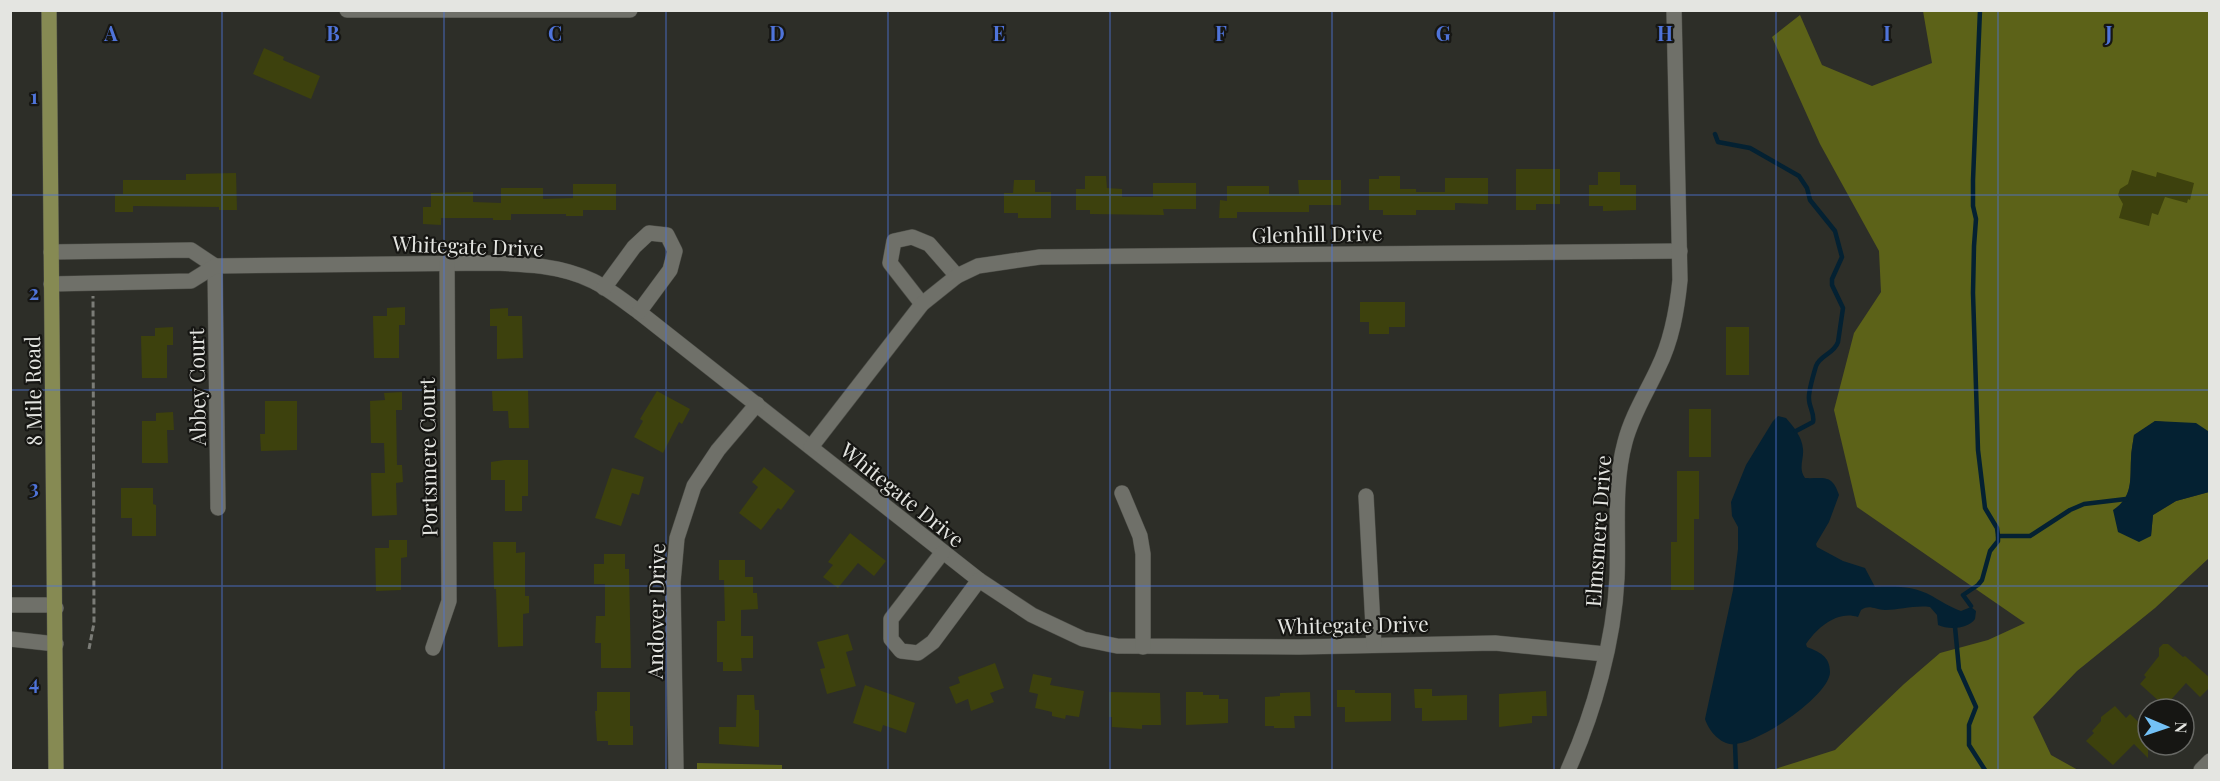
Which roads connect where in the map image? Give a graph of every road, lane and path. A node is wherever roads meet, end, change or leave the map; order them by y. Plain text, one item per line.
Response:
1 (49, 10) edge
2 (347, 10) edge
3 (630, 10) edge
4 (1674, 10) edge
5 (562, 11) edge
6 (1680, 251) junction
7 (51, 252) junction
8 (447, 262) junction
9 (215, 266) junction
10 (957, 276) junction
11 (51, 284) junction
12 (604, 288) junction
13 (93, 295) dead end
14 (922, 304) junction
15 (639, 312) junction
16 (757, 404) junction
17 (811, 447) junction
18 (1122, 493) dead end
19 (1366, 496) dead end
20 (218, 508) dead end
21 (942, 553) junction
22 (979, 580) junction
23 (10, 605) edge
24 (56, 608) junction
25 (10, 639) edge
26 (56, 644) junction
27 (1374, 645) junction
28 (1143, 647) junction
29 (432, 648) dead end
30 (90, 649) dead end
31 (1605, 654) junction
32 (2210, 761) edge
33 (56, 771) edge
34 (676, 771) edge
35 (1568, 771) edge
36 (2201, 771) edge

1 - 7 main road, 8 Mile Road
2 - 5 street
3 - 5 street
4 - 6 street, Elmsmere Drive
6 - 10 street, Glenhill Drive
6 - 31 street, Elmsmere Drive
7 - 9 street
7 - 11 main road, 8 Mile Road
8 - 9 street, Whitegate Drive
8 - 12 street, Whitegate Drive
8 - 29 street, Portsmere Court
9 - 11 street, Whitegate Drive
9 - 20 street, Abbey Court
10 - 14 street, Glenhill Drive
10 - 14 street
11 - 24 main road, 8 Mile Road
12 - 15 street, Whitegate Drive
12 - 15 street
13 - 30 path
14 - 17 street, Glenhill Drive
15 - 16 street, Whitegate Drive
16 - 17 street, Whitegate Drive
16 - 34 street, Andover Drive
17 - 21 street, Whitegate Drive
18 - 28 street
19 - 27 street
21 - 22 street, Whitegate Drive
21 - 22 street
22 - 28 street, Whitegate Drive
23 - 24 street
24 - 26 main road, 8 Mile Road
25 - 26 street
26 - 33 main road, 8 Mile Road
27 - 28 street, Whitegate Drive
27 - 31 street, Whitegate Drive
31 - 35 street, Elmsmere Drive
32 - 36 street

